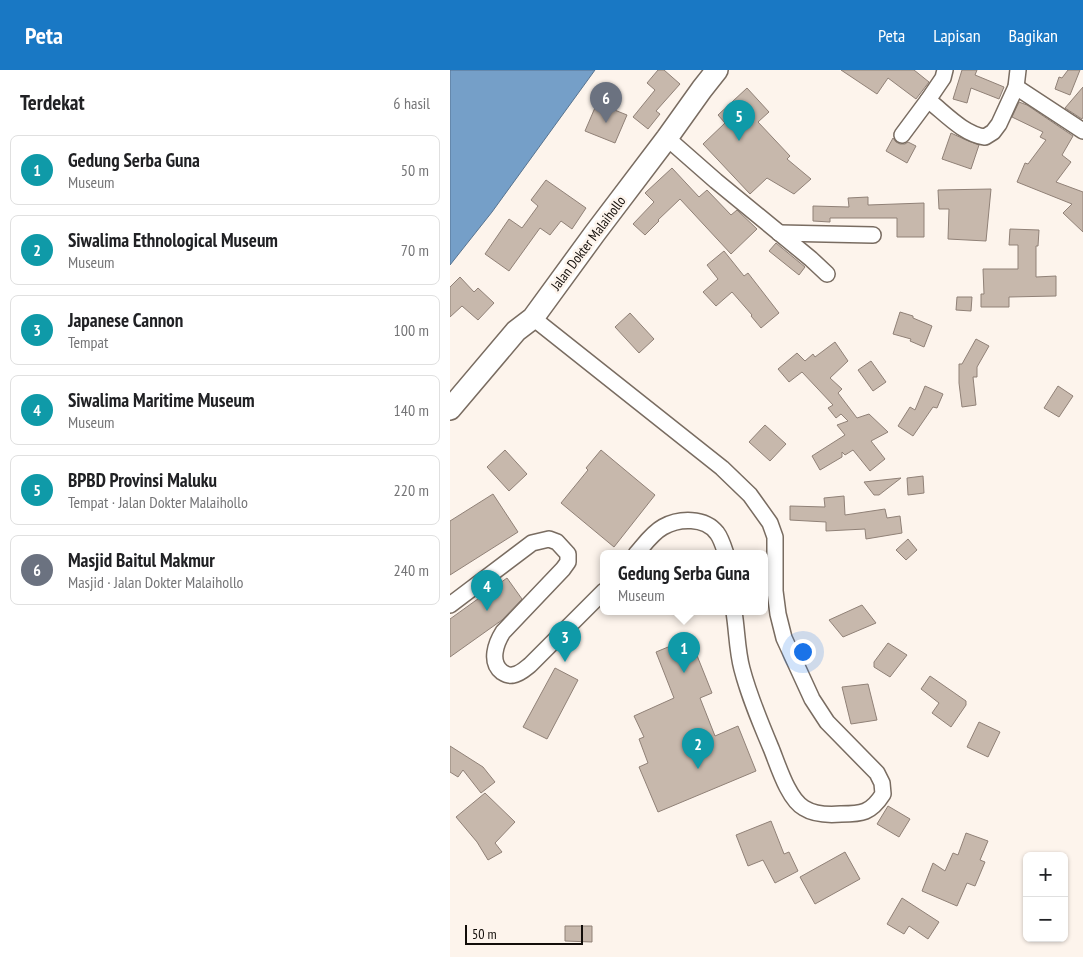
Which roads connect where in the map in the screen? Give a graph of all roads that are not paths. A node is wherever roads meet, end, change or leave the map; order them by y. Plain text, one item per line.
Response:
1 (717, 70) edge
2 (944, 70) edge
3 (1018, 70) edge
4 (1016, 87) junction
5 (928, 100) junction
6 (1083, 131) edge
7 (902, 135) dead end
8 (667, 138) junction
9 (779, 233) junction
10 (874, 235) dead end
11 (827, 274) dead end
12 (533, 318) junction
13 (450, 409) edge
14 (640, 550) edge
15 (724, 550) edge
16 (600, 595) edge
17 (450, 605) edge
18 (734, 615) edge

1 - 8 main road, Jalan Dokter Malaihollo
2 - 5 street
3 - 4 street
4 - 5 street
4 - 6 street
5 - 7 street
8 - 9 street
8 - 12 main road, Jalan Dokter Malaihollo
9 - 10 street
9 - 11 street
12 - 13 main road, Jalan Dokter Malaihollo
12 - 18 street
14 - 15 street
16 - 17 street

